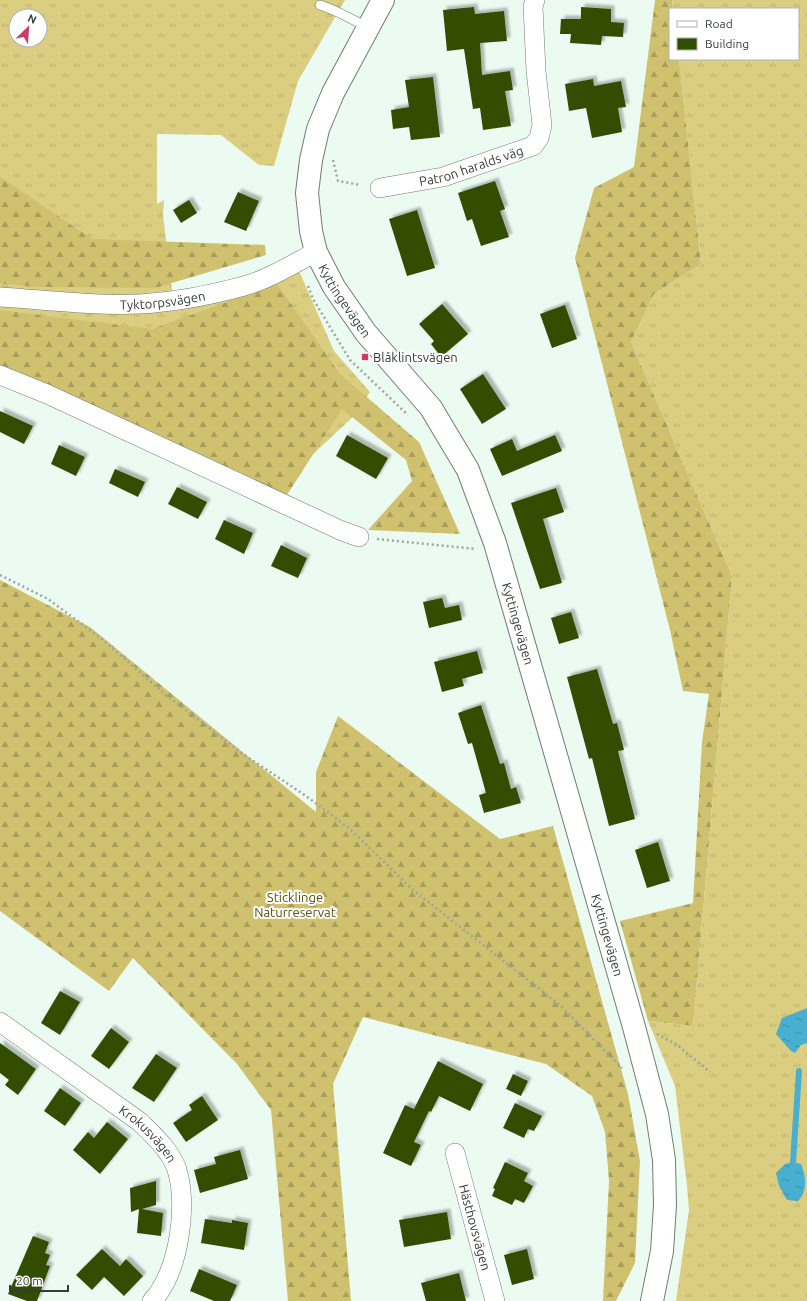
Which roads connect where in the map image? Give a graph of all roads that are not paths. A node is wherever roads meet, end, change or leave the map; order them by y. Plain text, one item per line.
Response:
1 (383, 0) edge
2 (535, 0) edge
3 (320, 5) dead end
4 (368, 27) junction
5 (380, 188) road end
6 (307, 256) junction
7 (0, 297) edge
8 (0, 375) edge
9 (359, 537) road end
10 (0, 1022) edge
11 (455, 1154) dead end
12 (152, 1301) edge
13 (495, 1301) edge
14 (652, 1301) edge

1 - 4 street, Kyttingevägen
2 - 5 street, Patron haralds väg
3 - 4 lane
4 - 6 street, Kyttingevägen
6 - 7 street, Tyktorpsvägen
6 - 14 street, Kyttingevägen
8 - 9 street
10 - 12 street, Krokusvägen
11 - 13 street, Hästhovsvägen

